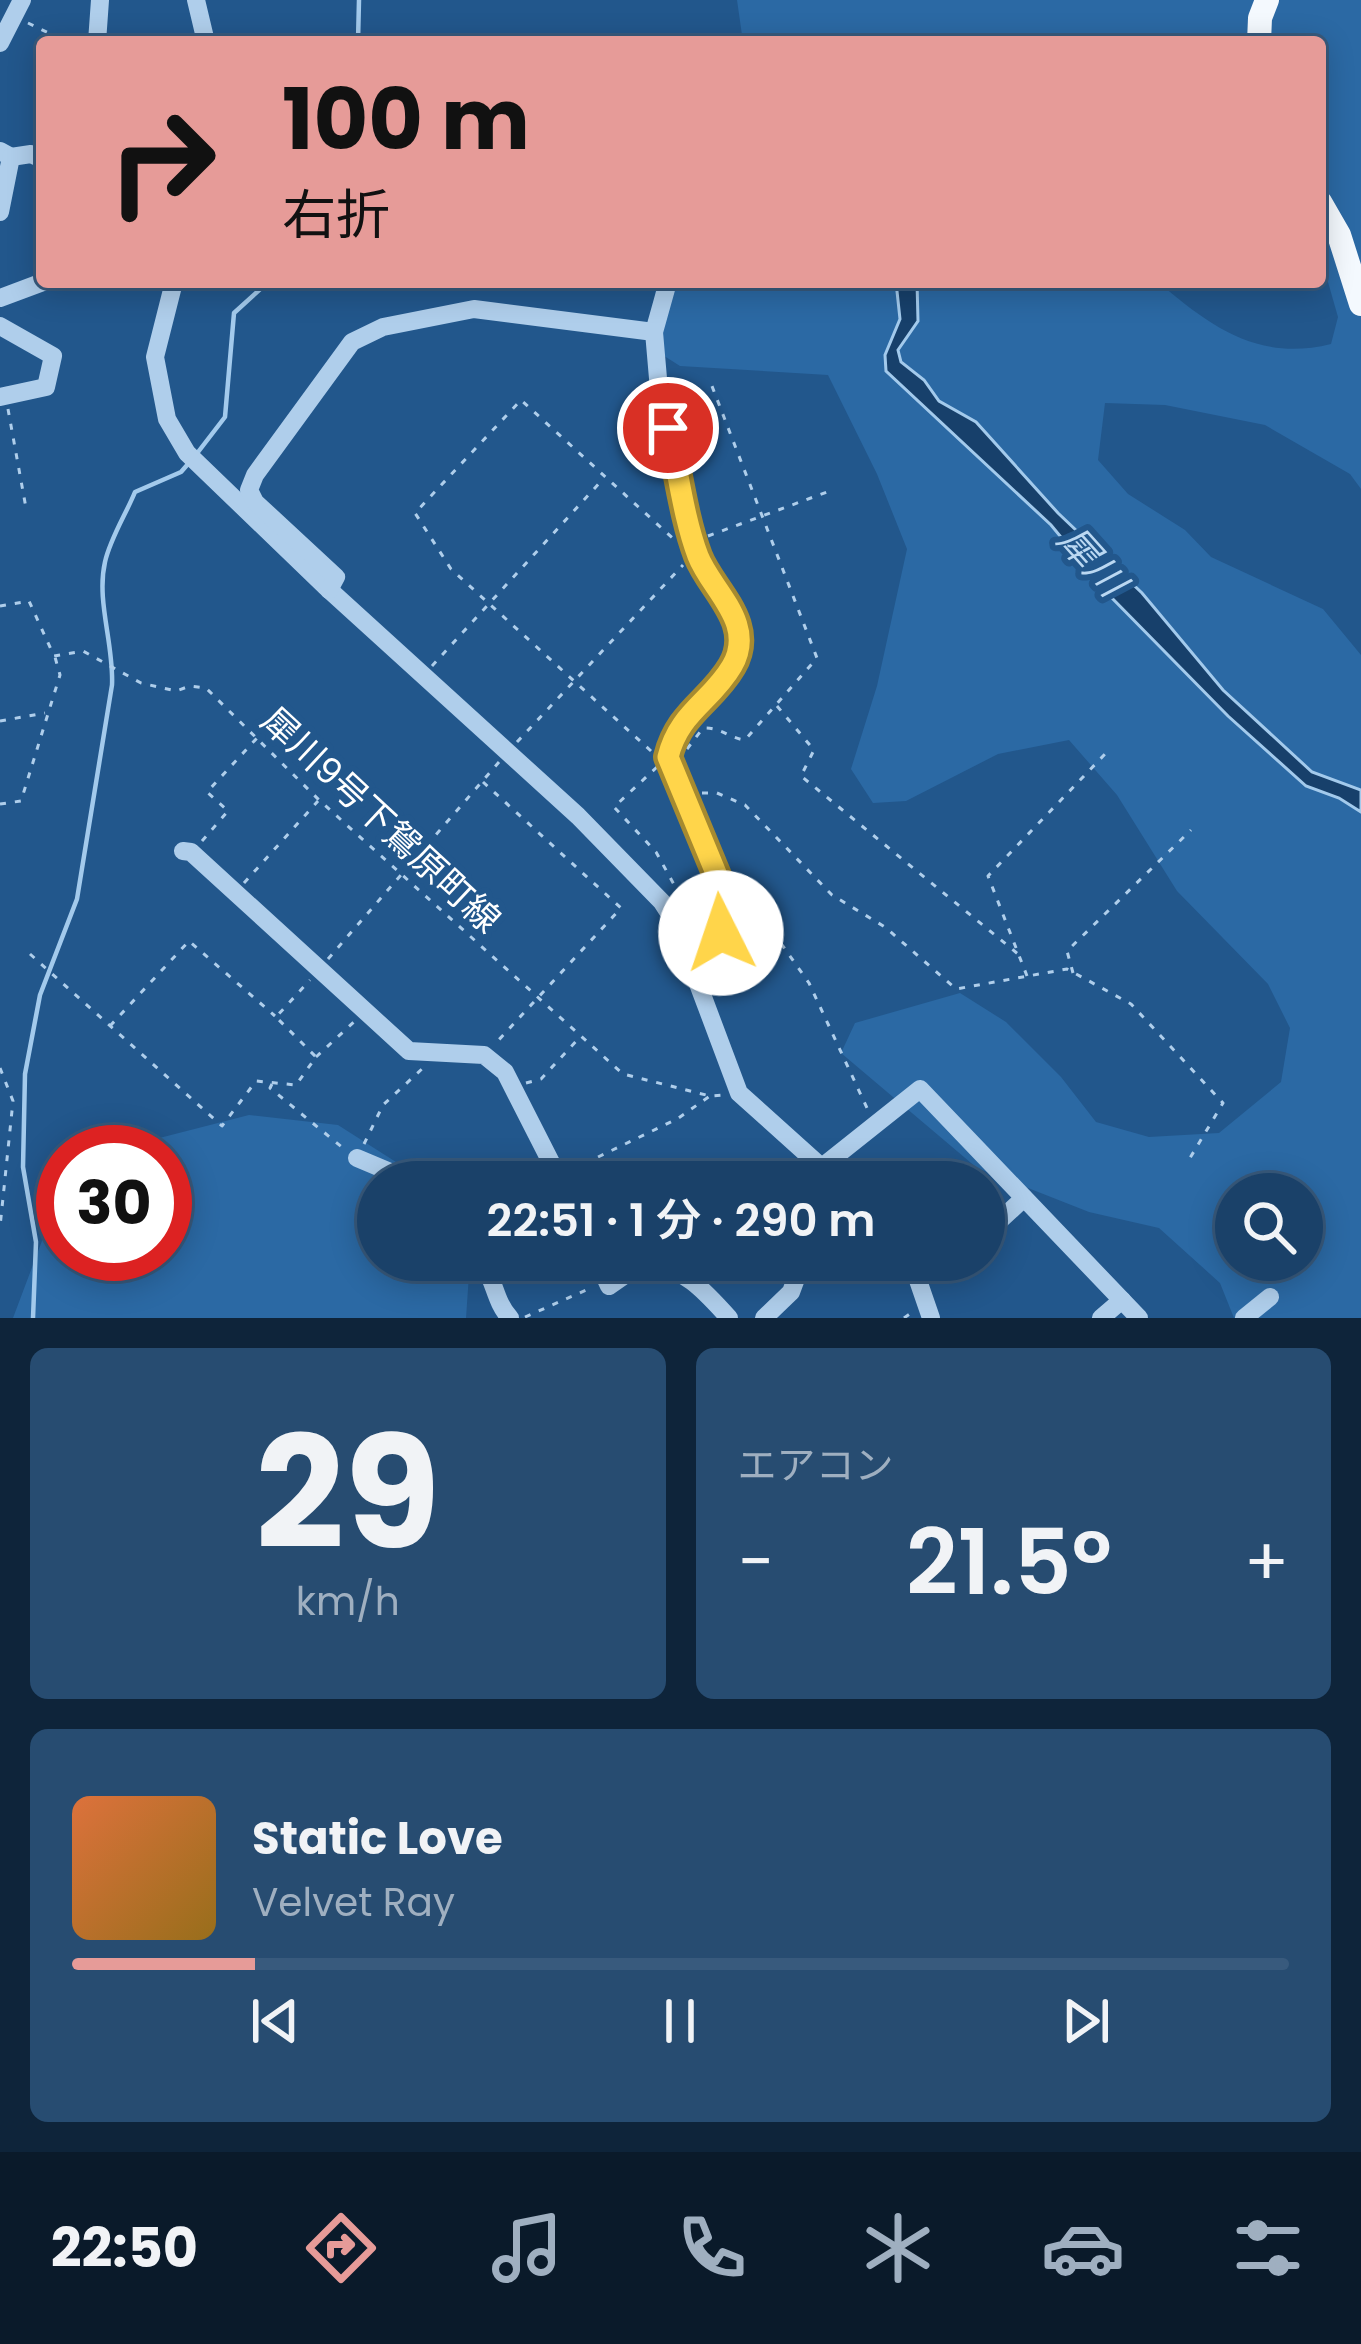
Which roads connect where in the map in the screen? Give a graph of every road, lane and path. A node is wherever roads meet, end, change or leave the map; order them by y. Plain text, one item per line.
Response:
1 (100, 0) edge
2 (196, 0) edge
3 (1268, 0) edge
4 (19, 8) edge
5 (59, 36) edge
6 (97, 36) edge
7 (205, 36) edge
8 (1259, 36) edge
9 (0, 43) edge
10 (6, 154) edge
11 (36, 156) edge
12 (0, 212) edge
13 (1326, 213) edge
14 (36, 284) edge
15 (172, 288) edge
16 (666, 288) edge
17 (2, 291) edge
18 (1361, 304) edge
19 (0, 326) edge
20 (654, 332) junction
21 (710, 381) dead end
22 (3, 396) edge
23 (605, 477) junction
24 (827, 492) dead end
25 (26, 508) dead end
26 (763, 518) junction
27 (694, 541) junction
28 (327, 588) junction
29 (0, 606) edge
30 (54, 656) junction
31 (423, 676) junction
32 (575, 681) junction
33 (776, 704) junction
34 (46, 713) junction
35 (0, 721) edge
36 (258, 737) junction
37 (1106, 753) dead end
38 (506, 754) junction
39 (677, 754) junction
40 (483, 782) junction
41 (682, 793) junction
42 (319, 800) junction
43 (0, 804) edge
44 (1191, 830) dead end
45 (187, 852) joint
46 (403, 876) junction
47 (722, 886) junction
48 (234, 894) junction
49 (694, 922) dead end
50 (30, 954) dead end
51 (1018, 954) junction
52 (695, 964) junction
53 (320, 968) junction
54 (1073, 973) junction
55 (1027, 976) junction
56 (539, 1001) junction
57 (366, 1010) junction
58 (276, 1017) junction
59 (110, 1026) junction
60 (580, 1037) junction
61 (484, 1055) junction
62 (316, 1058) junction
63 (431, 1064) dead end
64 (0, 1068) edge
65 (273, 1083) junction
66 (513, 1088) junction
67 (739, 1093) junction
68 (710, 1096) junction
69 (873, 1126) junction
70 (357, 1158) junction
71 (1190, 1158) dead end
72 (364, 1161) edge
73 (551, 1161) edge
74 (595, 1161) edge
75 (814, 1161) edge
76 (846, 1161) edge
77 (1024, 1198) junction
78 (1005, 1216) edge
79 (0, 1227) edge
80 (492, 1281) edge
81 (607, 1281) joint
82 (616, 1281) edge
83 (695, 1281) edge
84 (794, 1281) edge
85 (919, 1281) edge
86 (1270, 1298) dead end
87 (1122, 1300) junction
88 (509, 1318) edge
89 (523, 1318) edge
90 (729, 1318) edge
91 (764, 1318) edge
92 (932, 1318) edge
93 (1101, 1318) edge
94 (1139, 1318) edge
95 (1244, 1318) edge

1 - 6 street
2 - 7 street
3 - 8 main road
4 - 5 path
4 - 9 street
10 - 11 street
10 - 12 street
13 - 18 main road
14 - 17 street
15 - 28 street
16 - 20 street
19 - 22 street
20 - 27 street
20 - 28 street
21 - 26 path
22 - 25 path
23 - 31 path
23 - 32 path
23 - 32 path
24 - 26 path
26 - 27 path
26 - 33 path
27 - 39 street
28 - 31 street
29 - 30 path
30 - 34 path
30 - 36 path, 犀川9号下鴛原町線
31 - 38 street
32 - 38 path
32 - 39 path
33 - 39 path
33 - 51 path
34 - 35 path
34 - 43 path
36 - 42 path, 犀川9号下鴛原町線
36 - 45 path
37 - 51 path
38 - 40 path
38 - 52 street
39 - 41 street
39 - 49 path
40 - 46 path
40 - 56 path
41 - 47 street
41 - 55 path
42 - 46 path, 犀川9号下鴛原町線
42 - 48 path
44 - 54 path
45 - 48 street
46 - 53 path
46 - 56 path, 犀川9号下鴛原町線
47 - 52 street
47 - 69 path
48 - 53 street
50 - 59 path
51 - 55 path
52 - 67 street
53 - 57 street
53 - 58 path
54 - 55 path
54 - 71 path
56 - 60 path, 犀川9号下鴛原町線
56 - 61 path
57 - 61 street
57 - 62 path
58 - 59 path
58 - 62 path
59 - 65 path
60 - 66 path
60 - 68 path, 犀川9号下鴛原町線
61 - 66 street
62 - 65 path
63 - 70 path
64 - 79 path
65 - 70 path
66 - 73 street
67 - 68 path, 犀川9号下鴛原町線
67 - 75 street
68 - 74 path
69 - 76 street
69 - 77 street
70 - 72 street
77 - 78 street
77 - 87 street
80 - 88 street
81 - 82 street
81 - 89 path
83 - 90 street
84 - 91 street
85 - 92 street
86 - 95 street
87 - 93 street
87 - 94 street

